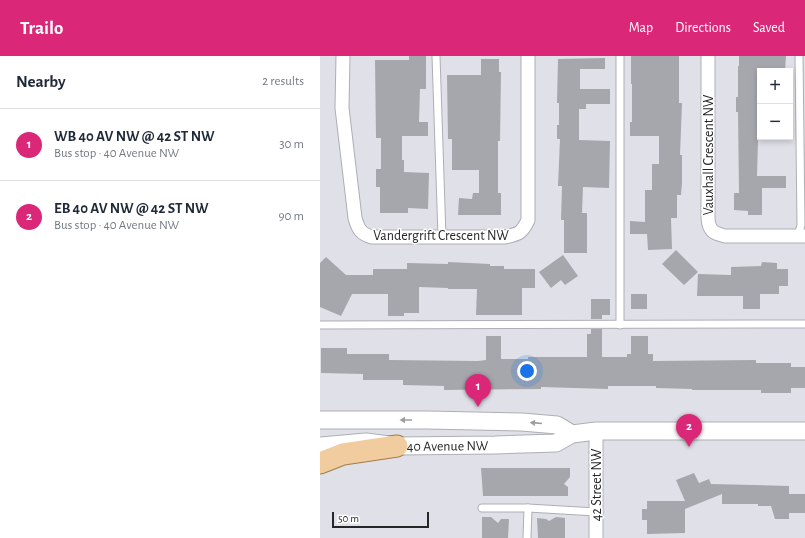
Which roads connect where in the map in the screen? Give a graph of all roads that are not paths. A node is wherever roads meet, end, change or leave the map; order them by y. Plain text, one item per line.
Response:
1 (343, 56) edge
2 (436, 56) edge
3 (528, 56) edge
4 (620, 56) edge
5 (708, 56) edge
6 (799, 56) edge
7 (802, 236) edge
8 (442, 237) junction
9 (805, 324) edge
10 (320, 325) edge
11 (620, 325) junction
12 (320, 420) edge
13 (596, 431) junction
14 (805, 431) edge
15 (572, 434) junction
16 (320, 446) edge
17 (397, 446) junction
18 (320, 463) edge
19 (482, 508) dead end
20 (528, 508) junction
21 (596, 512) junction
22 (527, 538) edge
23 (596, 538) edge

1 - 8 street, Vandergrift Crescent NW
2 - 8 lane
3 - 8 street, Vandergrift Crescent NW
4 - 11 lane
5 - 7 street, Vauxhall Crescent NW
6 - 7 lane
9 - 11 lane
10 - 11 lane
15 -> 12 street, 40 Avenue NW
13 - 14 street, 40 Avenue NW
13 - 15 street, 40 Avenue NW
13 - 21 street, 42 Street NW
15 - 17 street, 40 Avenue NW
16 - 17 street, 40 Avenue NW
17 - 18 main road
19 - 20 lane
20 - 21 lane
20 - 22 lane
21 - 23 street, 42 Street NW

